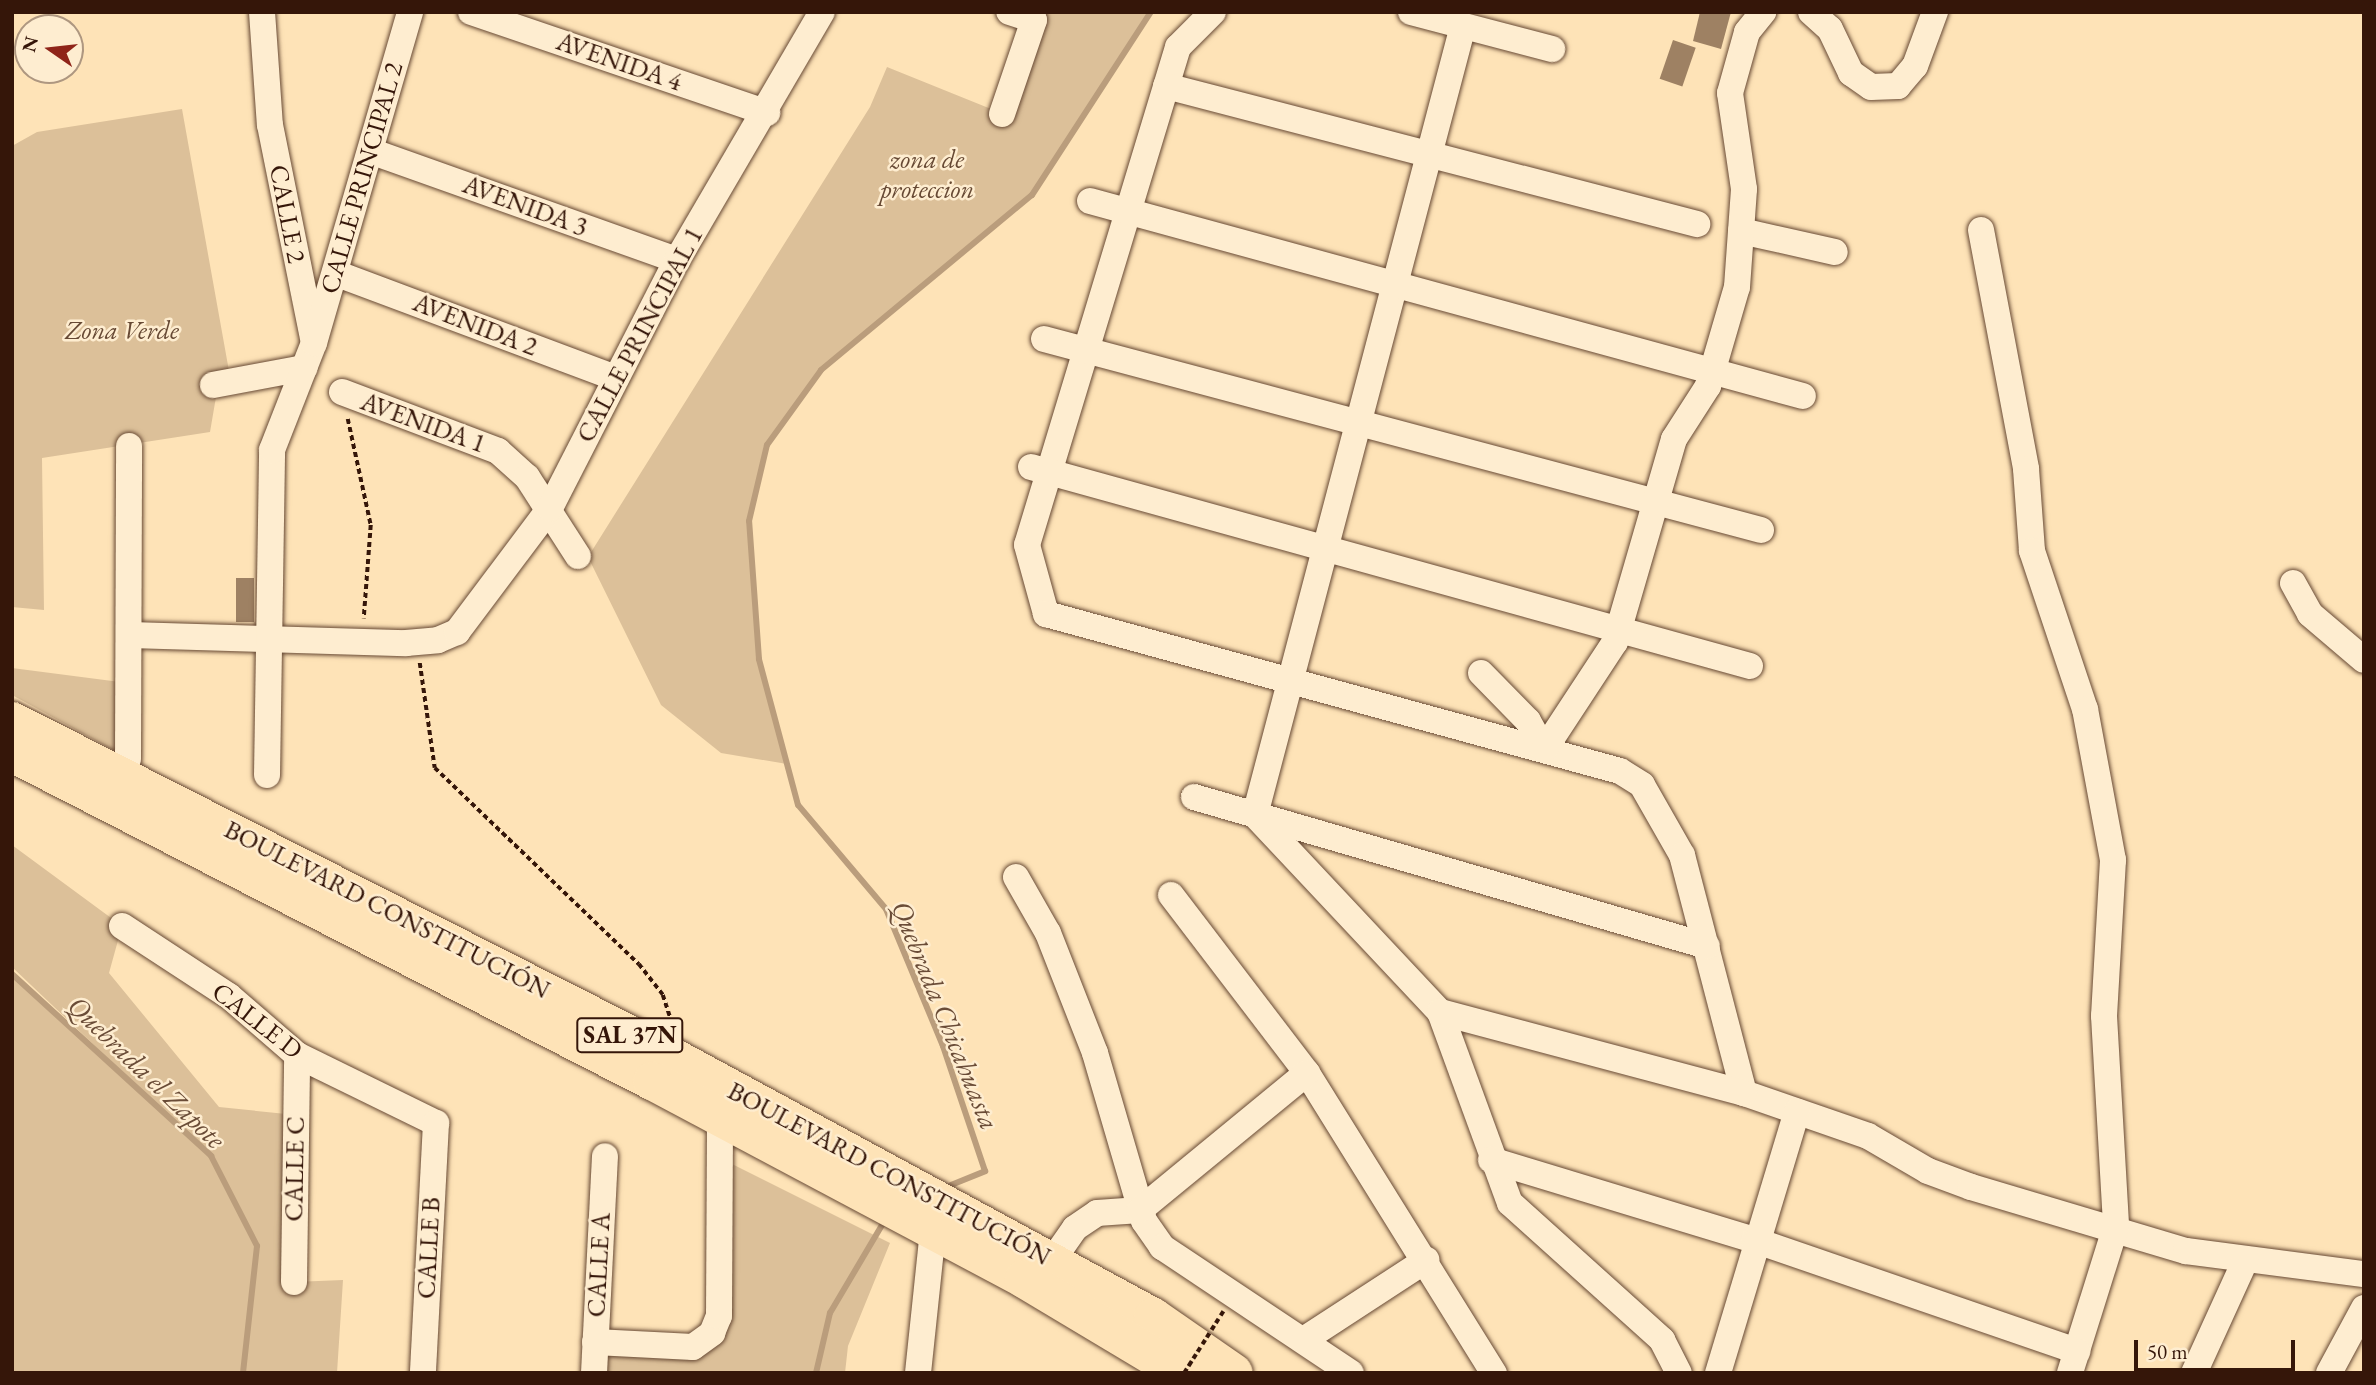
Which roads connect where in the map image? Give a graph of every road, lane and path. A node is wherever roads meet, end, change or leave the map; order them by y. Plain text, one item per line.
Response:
1 (262, 12) edge
2 (410, 12) edge
3 (471, 12) edge
4 (822, 12) edge
5 (1009, 12) edge
6 (1213, 12) edge
7 (1411, 12) edge
8 (1763, 12) edge
9 (1811, 12) edge
10 (1935, 12) edge
11 (1463, 26) junction
12 (1552, 49) dead end
13 (1166, 86) junction
14 (767, 113) junction
15 (1002, 114) dead end
16 (373, 152) junction
17 (1430, 154) junction
18 (1090, 201) dead end
19 (1128, 212) junction
20 (1698, 224) dead end
21 (1741, 230) junction
22 (1981, 230) dead end
23 (1835, 252) dead end
24 (677, 260) junction
25 (335, 272) junction
26 (1395, 285) junction
27 (1044, 339) dead end
28 (314, 343) junction
29 (1086, 350) junction
30 (304, 368) junction
31 (1713, 372) junction
32 (615, 378) junction
33 (213, 386) dead end
34 (342, 392) joint
35 (1803, 396) dead end
36 (1359, 423) junction
37 (129, 446) dead end
38 (1040, 470) junction
39 (1657, 502) junction
40 (550, 508) junction
41 (1761, 530) dead end
42 (1325, 549) junction
43 (578, 556) dead end
44 (2293, 583) dead end
45 (1619, 630) junction
46 (130, 635) junction
47 (269, 640) junction
48 (405, 643) junction
49 (2364, 660) edge
50 (1750, 666) dead end
51 (1481, 673) dead end
52 (1290, 680) junction
53 (12, 721) edge
54 (1544, 750) junction
55 (12, 753) edge
56 (128, 759) dead end
57 (267, 775) dead end
58 (1194, 797) dead end
59 (1255, 814) junction
60 (1016, 877) dead end
61 (1171, 895) dead end
62 (122, 926) dead end
63 (1707, 946) junction
64 (1440, 1012) junction
65 (297, 1055) junction
66 (682, 1062) junction
67 (1307, 1073) junction
68 (1744, 1093) junction
69 (1797, 1112) junction
70 (720, 1117) junction
71 (436, 1123) joint
72 (604, 1156) dead end
73 (1491, 1160) junction
74 (1140, 1210) junction
75 (2116, 1226) junction
76 (933, 1230) junction
77 (1754, 1240) junction
78 (2246, 1259) junction
79 (1426, 1260) junction
80 (1052, 1262) junction
81 (2364, 1274) edge
82 (294, 1282) dead end
83 (2364, 1308) edge
84 (1224, 1310) dead end
85 (1305, 1339) junction
86 (595, 1342) junction
87 (2074, 1362) edge
88 (1675, 1364) edge
89 (423, 1373) edge
90 (594, 1373) edge
91 (918, 1373) edge
92 (1183, 1373) edge
93 (1234, 1373) edge
94 (1351, 1373) edge
95 (1494, 1373) edge
96 (1718, 1373) edge
97 (2194, 1373) edge
98 (2329, 1373) edge

1 - 28 street, CALLE 2
2 - 16 street, CALLE PRINCIPAL 2
3 - 14 street, AVENIDA 4
4 - 14 street, CALLE PRINCIPAL 1
5 - 15 street
6 - 13 street
7 - 11 street
8 - 21 street
9 - 10 street
11 - 12 street
11 - 17 street
13 - 17 street
13 - 19 street
14 - 24 street, CALLE PRINCIPAL 1
16 - 24 street, AVENIDA 3
16 - 25 street, CALLE PRINCIPAL 2
17 - 20 street
17 - 26 street
18 - 19 street
19 - 26 street
19 - 29 street
21 - 23 street
21 - 31 street
22 - 75 street
24 - 32 street, CALLE PRINCIPAL 1
25 - 28 street, CALLE PRINCIPAL 2
25 - 32 street, AVENIDA 2
26 - 31 street
26 - 36 street
27 - 29 street
28 - 30 street, CALLE PRINCIPAL 2
29 - 36 street
29 - 38 street
30 - 33 street
30 - 47 street, CALLE PRINCIPAL 2
31 - 35 street
31 - 39 street
32 - 40 street, CALLE PRINCIPAL 1
34 - 40 street, AVENIDA 1
34 - 48 path
36 - 39 street
36 - 42 street
37 - 46 street
38 - 42 street
38 - 52 street
39 - 41 street
39 - 45 street
40 - 43 street, AVENIDA 1
40 - 48 street, CALLE PRINCIPAL 1
42 - 45 street
42 - 52 street
44 - 49 street
45 - 50 street
45 - 54 street
46 - 47 street
46 - 56 street
47 - 48 street
47 - 57 street, CALLE PRINCIPAL 2
48 - 66 path
51 - 54 street
52 - 54 street
52 - 59 street
53 - 66 highway, BOULEVARD CONSTITUCIÓN / SAL 37N
54 - 63 street
55 - 70 highway, BOULEVARD CONSTITUCIÓN / SAL 37N
58 - 59 street
59 - 63 street
59 - 64 street
60 - 74 street
61 - 67 street
62 - 65 street, CALLE D
63 - 68 street
64 - 68 street
64 - 73 street
65 - 71 street, CALLE D
65 - 82 street, CALLE C
66 - 80 highway, BOULEVARD CONSTITUCIÓN / SAL 37N
67 - 74 street
67 - 79 street
68 - 69 street
69 - 75 street
69 - 77 street
70 - 76 highway, BOULEVARD CONSTITUCIÓN / SAL 37N
70 - 86 street
71 - 89 street, CALLE B
72 - 86 street, CALLE A
73 - 77 street
73 - 88 street
74 - 80 street
74 - 85 street
75 - 78 street
75 - 87 street
76 - 91 street
76 - 92 highway, BOULEVARD CONSTITUCIÓN / SAL 37N
77 - 87 street
77 - 96 street
78 - 81 street
78 - 97 street
79 - 85 street
79 - 95 street
80 - 93 highway, BOULEVARD CONSTITUCIÓN / SAL 37N
83 - 98 street
84 - 92 path, bridge
85 - 94 street
86 - 90 street, CALLE A
88 - 96 street

